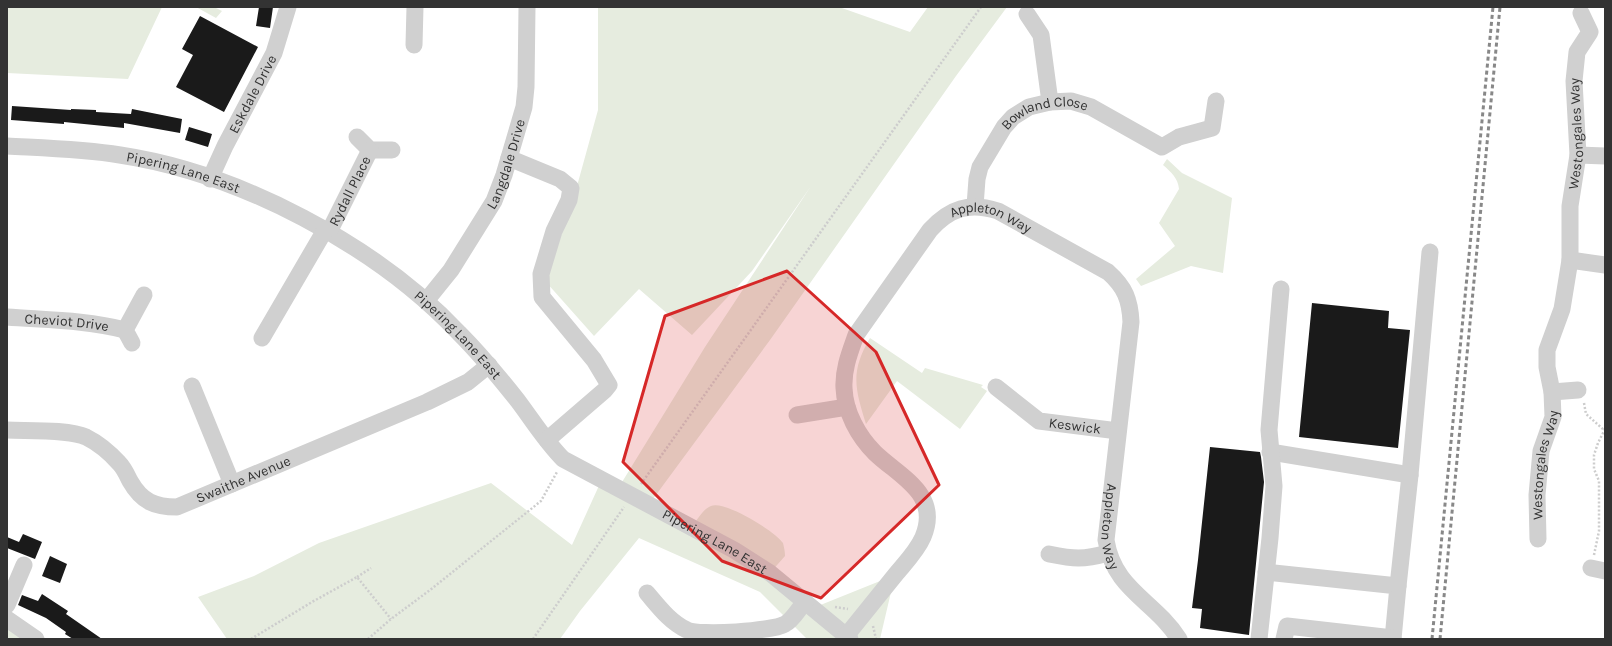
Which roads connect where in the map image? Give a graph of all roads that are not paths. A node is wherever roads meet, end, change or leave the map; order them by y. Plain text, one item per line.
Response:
1 (288, 7) edge
2 (415, 7) edge
3 (527, 7) edge
4 (1027, 14) dead end
5 (1582, 14) dead end
6 (1597, 31) edge
7 (414, 46) dead end
8 (1216, 101) dead end
9 (1050, 102) junction
10 (357, 137) dead end
11 (7, 146) edge
12 (370, 150) junction
13 (392, 150) dead end
14 (1578, 155) junction
15 (1605, 156) edge
16 (509, 158) junction
17 (210, 178) junction
18 (975, 206) junction
19 (327, 231) junction
20 (1430, 252) dead end
21 (1570, 260) junction
22 (1605, 264) edge
23 (1281, 289) dead end
24 (144, 295) dead end
25 (426, 301) junction
26 (7, 317) edge
27 (262, 338) dead end
28 (489, 365) junction
29 (192, 386) dead end
30 (996, 387) dead end
31 (1578, 390) road end
32 (1552, 392) junction
33 (847, 407) junction
34 (797, 415) dead end
35 (7, 430) edge
36 (1118, 431) junction
37 (547, 440) junction
38 (1270, 452) junction
39 (1410, 475) junction
40 (232, 484) junction
41 (1538, 539) dead end
42 (1108, 553) junction
43 (1049, 554) dead end
44 (24, 565) dead end
45 (1266, 572) junction
46 (1398, 586) junction
47 (647, 593) dead end
48 (806, 602) junction
49 (7, 605) edge
50 (7, 619) edge
51 (1322, 634) edge
52 (1356, 636) edge
53 (848, 637) edge
54 (1393, 638) edge
55 (36, 639) edge
56 (1179, 639) edge
57 (1259, 639) edge
58 (1284, 639) edge

1 - 17 street, Eskdale Drive
2 - 7 street
3 - 16 street, Langdale Drive
4 - 9 street
5 - 6 street, Westongales Way
6 - 14 street, Westongales Way
8 - 9 street, Bowland Close
9 - 18 street, Bowland Close
10 - 12 street, Rydall Place
11 - 17 street, Pipering Lane East
12 - 13 street, Rydall Place
12 - 19 street, Rydall Place
14 - 15 street
14 - 21 street, Westongales Way
16 - 25 street, Langdale Drive
16 - 37 street
17 - 19 street, Pipering Lane East
18 - 33 street, Appleton Way
18 - 36 street, Appleton Way
19 - 25 street, Pipering Lane East
19 - 27 street, Rydall Place
20 - 39 street
21 - 22 street
21 - 32 street, Westongales Way
23 - 38 street
24 - 26 street, Cheviot Drive
25 - 28 street, Pipering Lane East
28 - 37 street, Pipering Lane East
28 - 40 street, Swaithe Avenue
29 - 40 street
30 - 36 street, Keswick
31 - 32 street, Westongales Way
32 - 41 street, Westongales Way
33 - 34 street
33 - 53 street, Appleton Way
35 - 40 street, Swaithe Avenue
36 - 42 street, Appleton Way
37 - 48 street, Pipering Lane East
38 - 39 street
38 - 45 street
39 - 46 street
42 - 43 street
42 - 56 street, Appleton Way
44 - 49 street
45 - 46 street
45 - 57 street
46 - 54 street
47 - 48 street
48 - 53 street, Pipering Lane East
50 - 55 street
51 - 52 street
51 - 58 street
52 - 54 street

